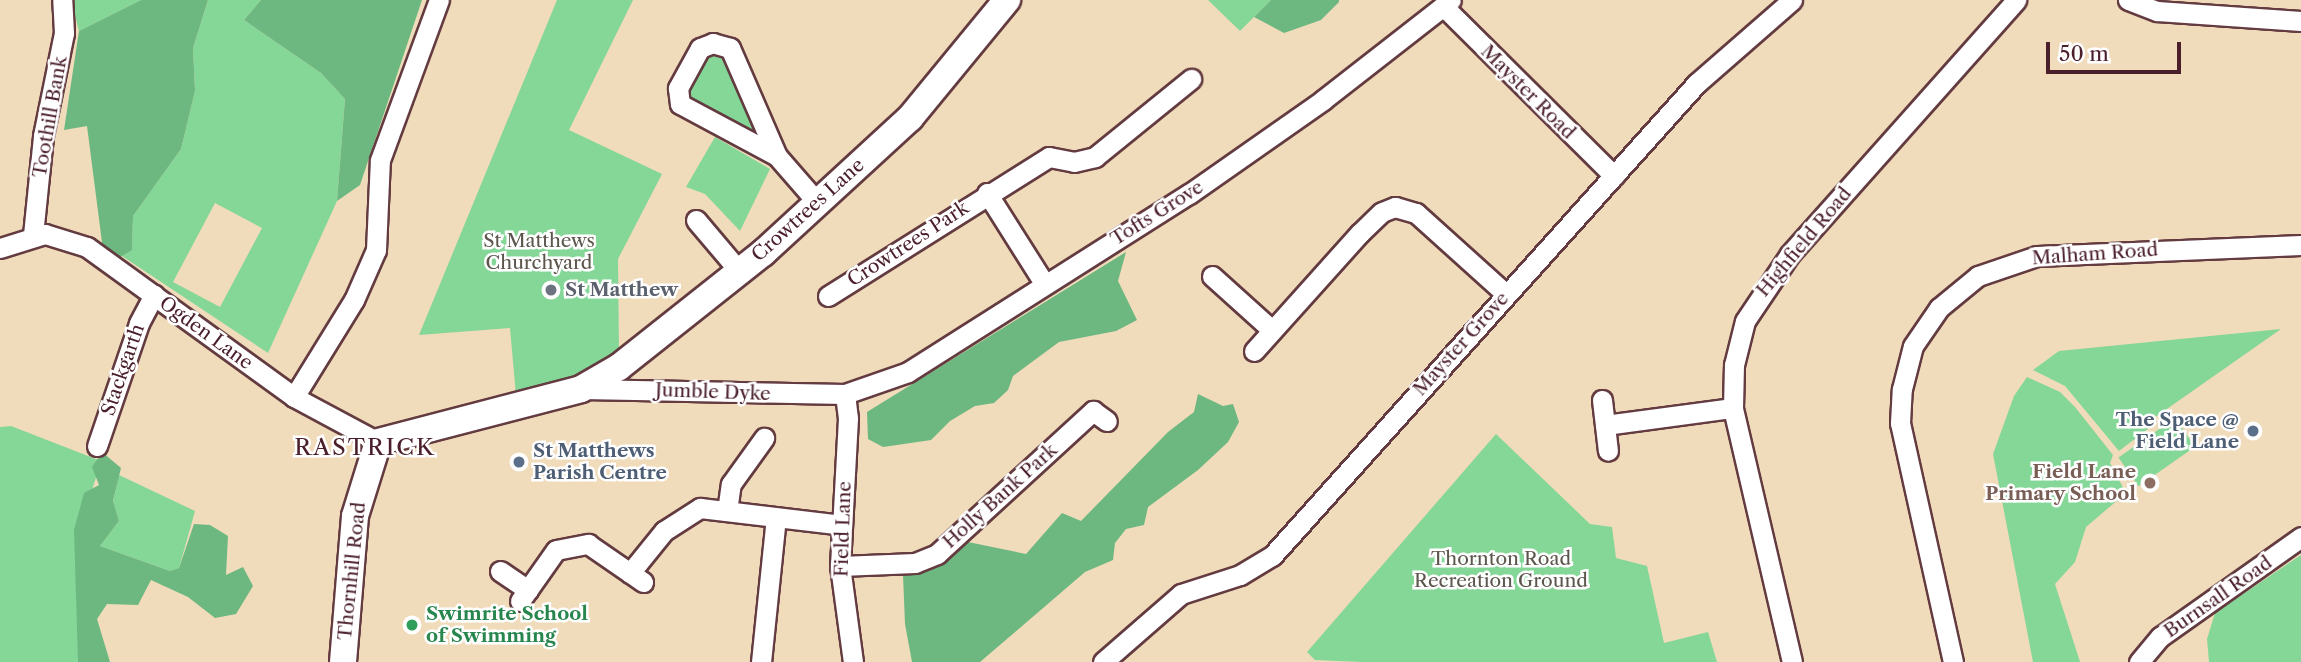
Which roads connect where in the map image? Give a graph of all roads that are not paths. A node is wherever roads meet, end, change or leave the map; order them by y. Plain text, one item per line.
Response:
1 (62, 0) edge
2 (439, 0) edge
3 (1007, 0) edge
4 (1791, 0) edge
5 (2016, 0) edge
6 (2128, 0) edge
7 (1447, 3) edge
8 (2195, 7) edge
9 (2301, 21) edge
10 (1191, 79) dead end
11 (777, 156) junction
12 (1614, 176) junction
13 (987, 192) junction
14 (817, 202) junction
15 (696, 220) dead end
16 (33, 235) junction
17 (2301, 245) edge
18 (0, 248) edge
19 (740, 272) junction
20 (1212, 276) dead end
21 (1044, 283) junction
22 (1506, 294) junction
23 (153, 295) junction
24 (828, 296) dead end
25 (1272, 330) junction
26 (1254, 351) dead end
27 (581, 389) junction
28 (845, 394) junction
29 (294, 397) junction
30 (1602, 400) dead end
31 (1733, 408) junction
32 (1107, 421) dead end
33 (1605, 425) junction
34 (764, 438) dead end
35 (378, 442) junction
36 (97, 446) dead end
37 (1608, 451) dead end
38 (727, 511) junction
39 (776, 518) junction
40 (842, 525) junction
41 (2301, 537) edge
42 (840, 566) junction
43 (500, 571) dead end
44 (1110, 660) edge
45 (343, 662) edge
46 (761, 662) edge
47 (853, 662) edge
48 (1792, 662) edge
49 (1954, 662) edge
50 (2140, 662) edge

1 - 16 street, Toothill Bank
2 - 29 street
3 - 14 main road, Crowtrees Lane
4 - 12 street, Mayster Grove
5 - 31 street, Highfield Road
6 - 8 street
7 - 12 street, Mayster Road
7 - 21 street, Tofts Grove
8 - 9 street
10 - 13 street, Crowtrees Park
11 - 11 street
11 - 14 street
12 - 22 street, Mayster Grove
13 - 21 street, Crowtrees Park
13 - 24 street, Crowtrees Park
14 - 19 main road, Crowtrees Lane
15 - 19 street
16 - 18 street
16 - 23 street, Ogden Lane
17 - 49 street, Malham Road
19 - 27 main road, Crowtrees Lane
20 - 25 street
21 - 28 street, Tofts Grove
22 - 25 street
22 - 44 street, Mayster Grove
23 - 29 street, Ogden Lane
23 - 36 street, Stackgarth
25 - 26 street
27 - 28 street, Jumble Dyke
27 - 35 main road, Crowtrees Lane
28 - 40 street, Field Lane
29 - 35 street, Ogden Lane
30 - 33 street
31 - 33 street
31 - 48 street, Highfield Road
32 - 42 street, Holly Bank Park
33 - 37 street
34 - 38 street
35 - 45 main road, Thornhill Road
38 - 39 street
38 - 43 street
39 - 40 street
39 - 46 street
40 - 42 street, Field Lane
41 - 50 street, Burnsall Road
42 - 47 street, Field Lane

